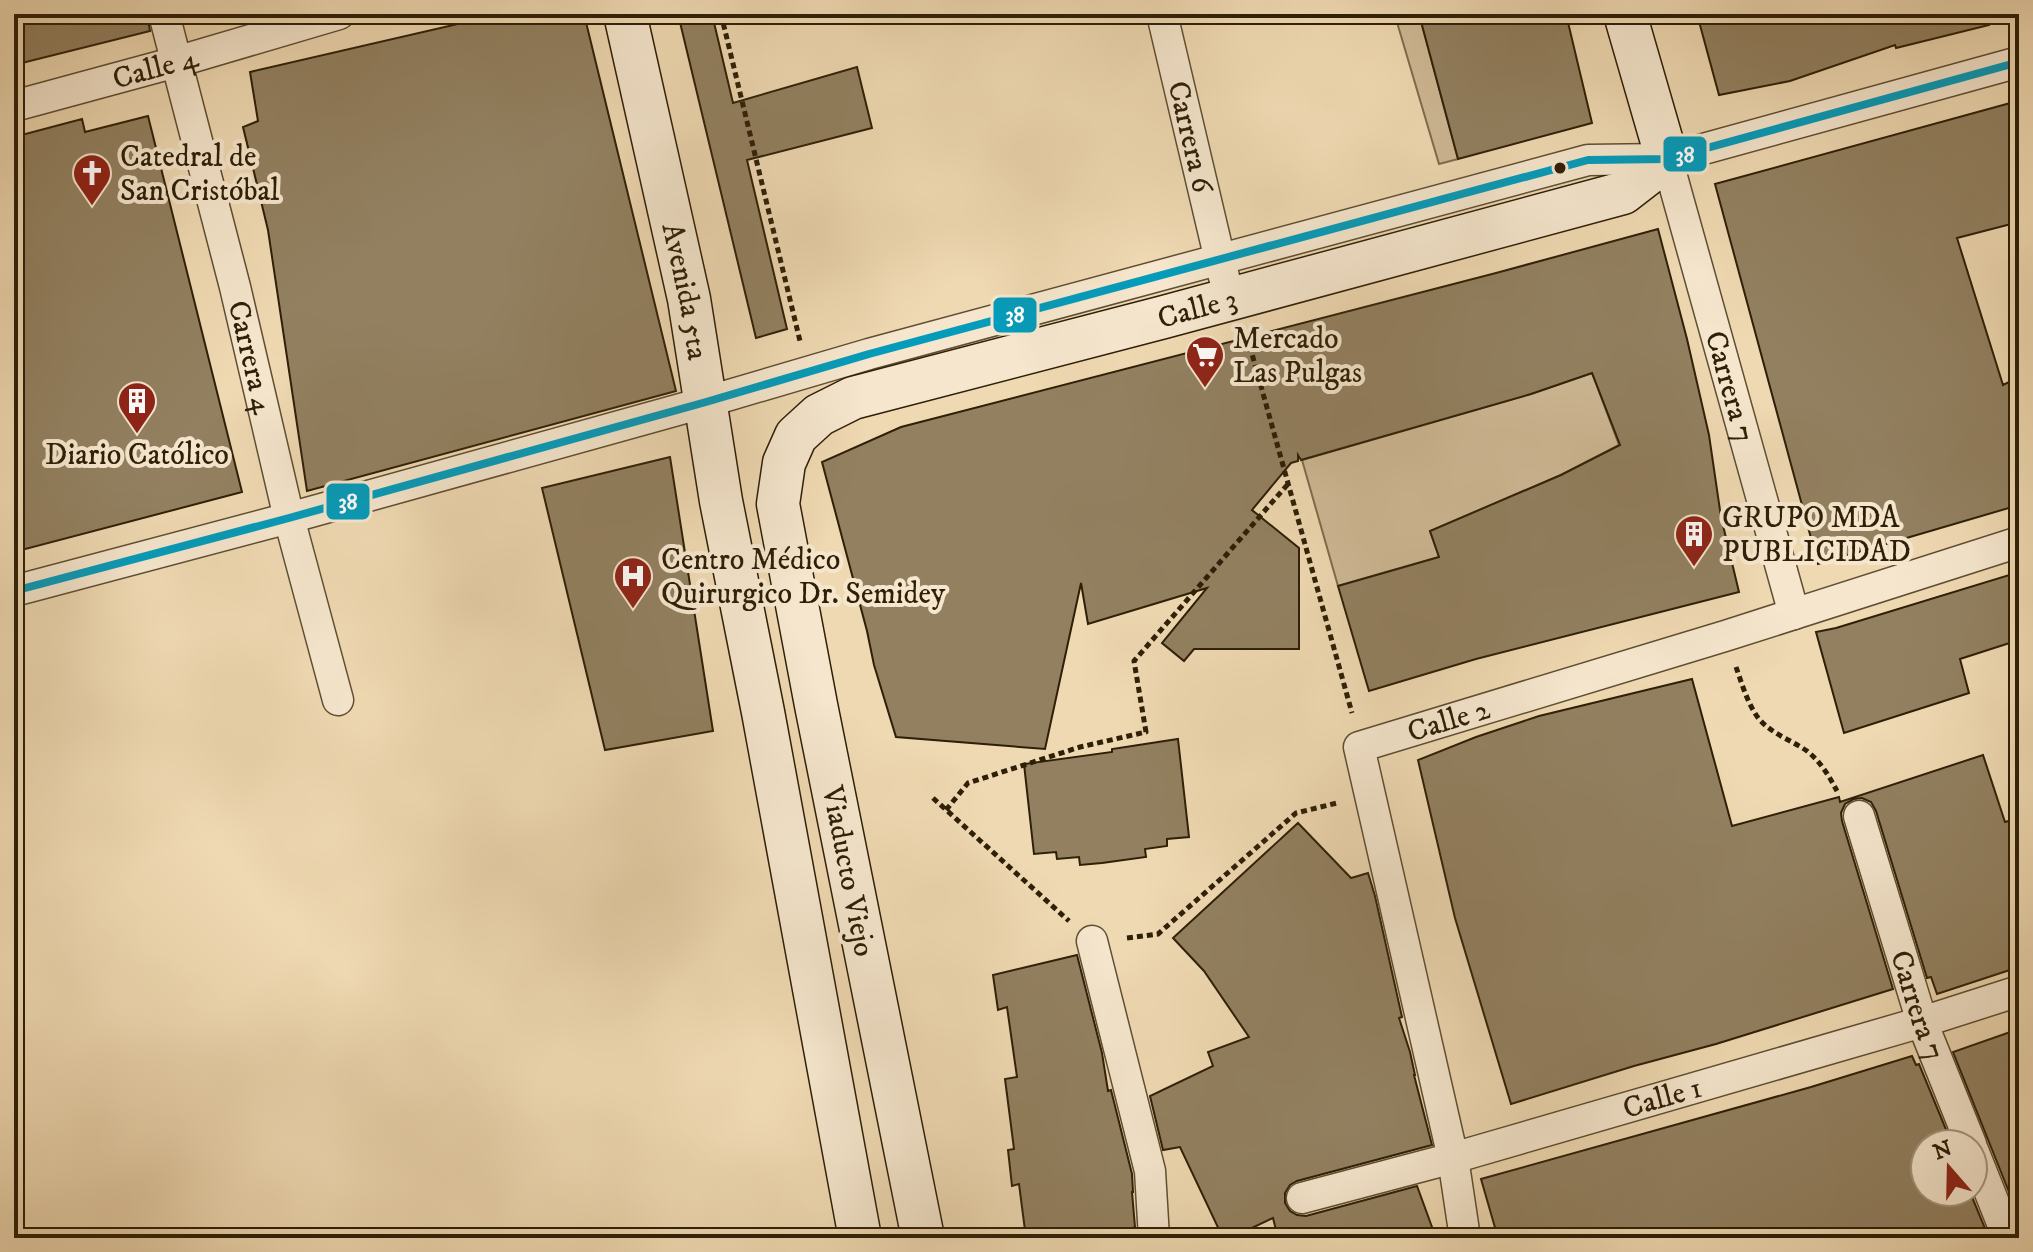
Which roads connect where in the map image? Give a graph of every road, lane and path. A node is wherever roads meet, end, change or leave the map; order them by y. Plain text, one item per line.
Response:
1 (164, 14) edge
2 (339, 14) edge
3 (625, 14) edge
4 (721, 14) edge
5 (1162, 14) edge
6 (1625, 14) edge
7 (259, 25) edge
8 (176, 62) junction
9 (2019, 62) edge
10 (14, 106) edge
11 (1667, 159) junction
12 (1224, 280) junction
13 (1247, 336) dead end
14 (800, 342) dead end
15 (706, 402) junction
16 (1288, 484) junction
17 (778, 504) joint
18 (289, 518) junction
19 (2019, 542) edge
20 (14, 591) edge
21 (1794, 614) junction
22 (1725, 636) junction
23 (338, 700) dead end
24 (763, 712) joint
25 (1359, 747) junction
26 (1371, 796) junction
27 (933, 798) dead end
28 (946, 810) junction
29 (1859, 816) joint
30 (1092, 941) junction
31 (2019, 991) edge
32 (1922, 1022) junction
33 (1965, 1128) edge
34 (1453, 1158) junction
35 (1989, 1190) edge
36 (1302, 1198) dead end
37 (860, 1238) edge
38 (923, 1238) edge
39 (1154, 1238) edge
40 (1465, 1238) edge
41 (2008, 1238) edge

1 - 8 street, Carrera 4
2 - 7 street, Calle 4
3 - 15 street, Avenida 5ta
4 - 14 path
5 - 12 street, Carrera 6
6 - 11 street
7 - 8 street, Calle 4
8 - 10 street, Calle 4
8 - 18 street, Carrera 4
9 - 11 street, Calle 3
11 - 12 street, Calle 3
11 - 21 street, Carrera 7
12 - 15 street, Calle 3
12 - 17 street, Calle 3
13 - 16 path
15 - 18 street, Calle 3
15 - 24 street, Avenida 5ta
16 - 25 path
16 - 28 path
17 - 38 street, Viaducto Viejo
18 - 20 street, Calle 3
18 - 23 street, Carrera 4
19 - 21 street, Calle 2
21 - 22 street, Calle 2
22 - 25 street, Calle 2
22 - 29 path
24 - 37 street, Viaducto Viejo
25 - 26 street
26 - 30 path
26 - 34 street
27 - 28 path
28 - 30 path
29 - 32 street, Carrera 7
30 - 39 street
31 - 32 street, Calle 1
32 - 33 street, Carrera 7
32 - 34 street, Calle 1
34 - 36 street, Calle 1
34 - 40 street
35 - 41 street

